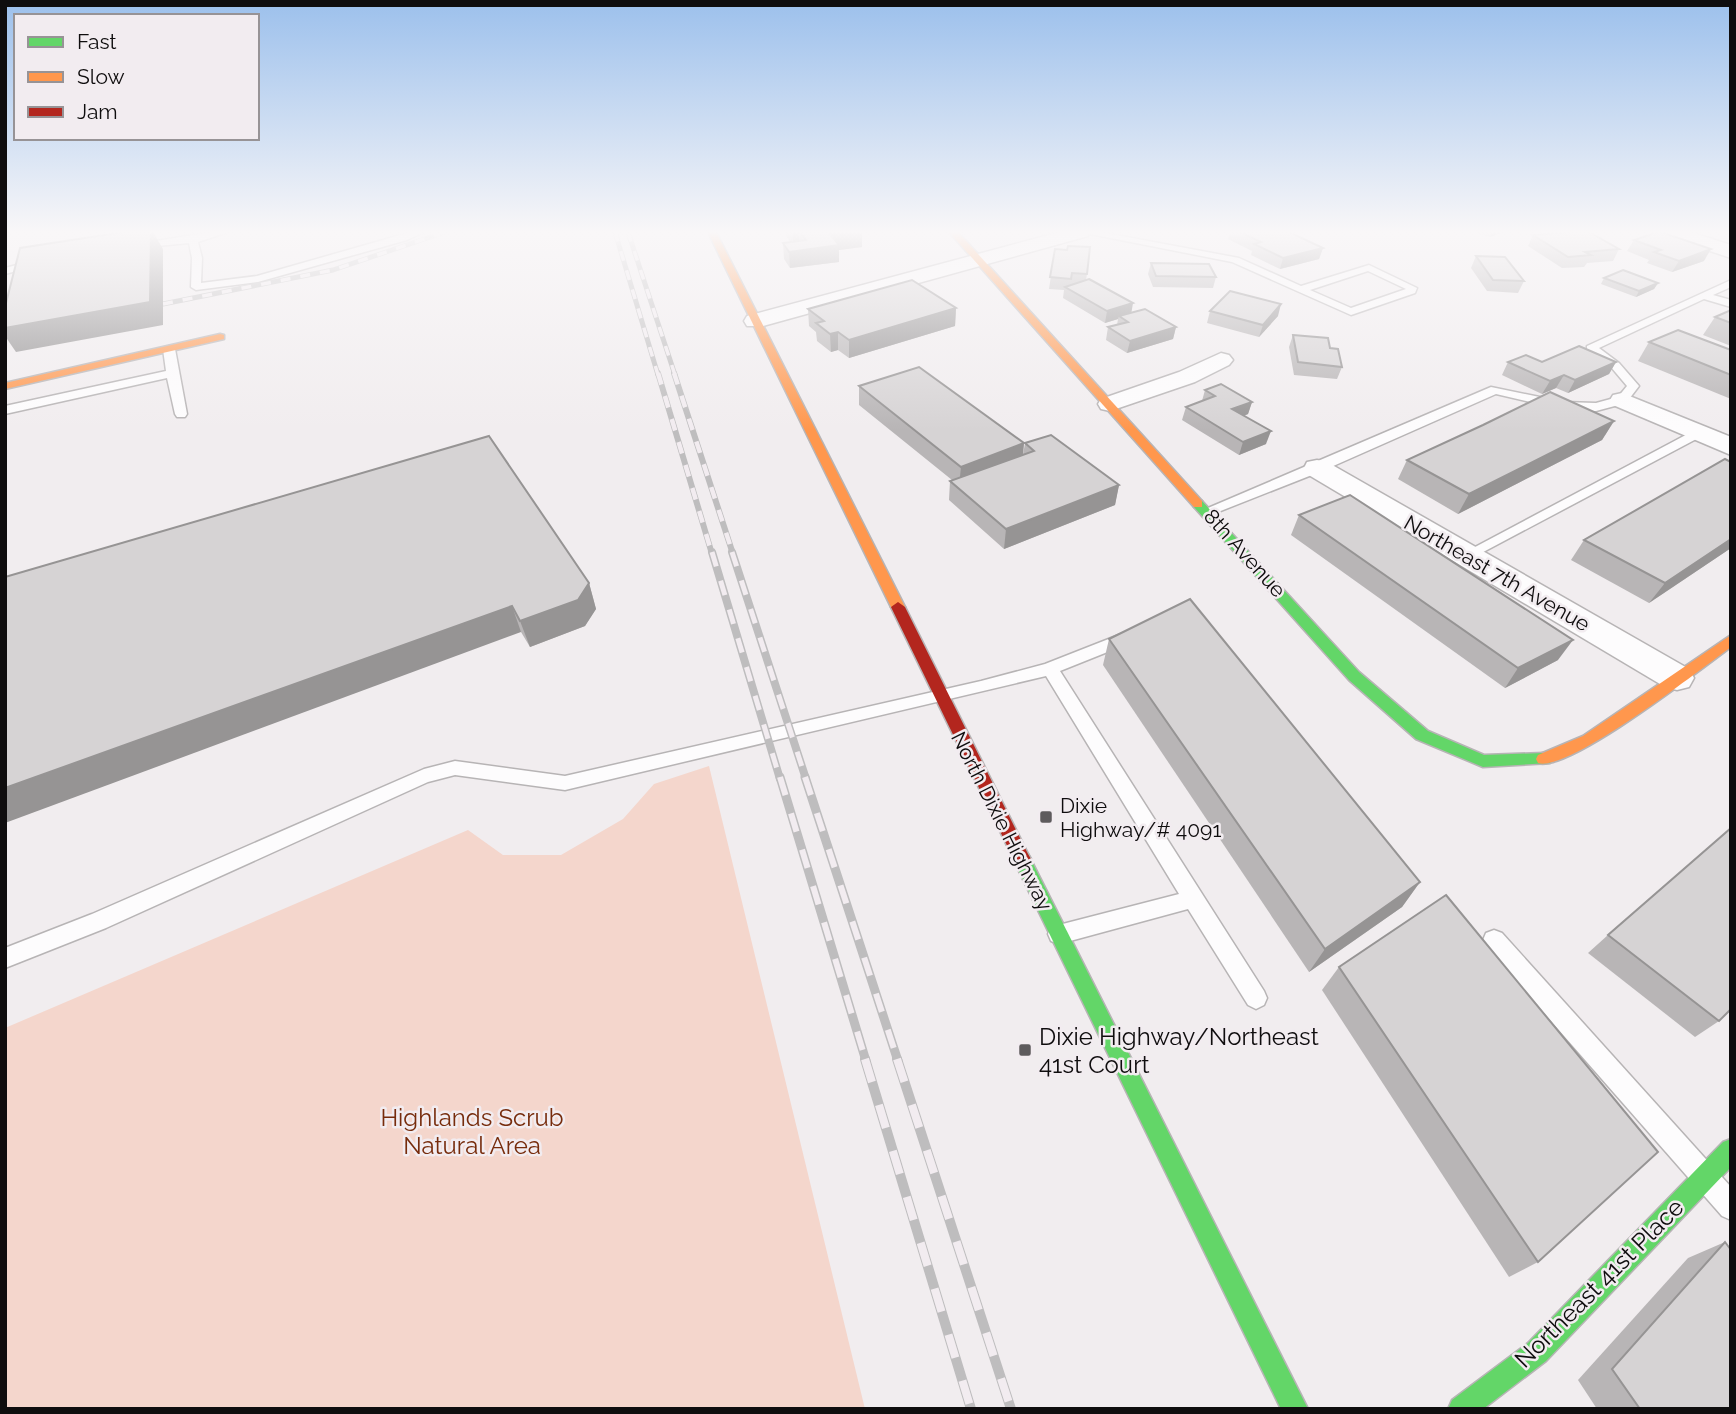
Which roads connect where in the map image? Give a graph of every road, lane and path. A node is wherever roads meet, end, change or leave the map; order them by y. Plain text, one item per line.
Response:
1 (744, 298) edge
2 (840, 298) edge
3 (1014, 298) edge
4 (1321, 298) edge
5 (1391, 298) edge
6 (1698, 298) edge
7 (1713, 298) edge
8 (1731, 304) edge
9 (755, 321) junction
10 (220, 337) dead end
11 (169, 349) junction
12 (1221, 360) dead end
13 (172, 373) junction
14 (5, 386) edge
15 (1622, 400) junction
16 (1110, 404) junction
17 (5, 410) edge
18 (181, 414) dead end
19 (1697, 433) junction
20 (1731, 447) edge
21 (1317, 468) junction
22 (1208, 511) junction
23 (1466, 555) junction
24 (1145, 631) edge
25 (1731, 640) edge
26 (1050, 669) junction
27 (1677, 678) junction
28 (940, 697) junction
29 (1193, 898) junction
30 (1059, 934) junction
31 (1494, 940) dead end
32 (5, 958) edge
33 (1256, 998) dead end
34 (1731, 1150) edge
35 (1704, 1178) junction
36 (1731, 1207) edge
37 (1295, 1409) edge
38 (1461, 1409) edge

1 - 9 street, North Dixie Highway
2 - 9 street
3 - 16 street, 8th Avenue
4 - 5 lane
6 - 15 lane
7 - 8 lane
9 - 28 street, North Dixie Highway
10 - 11 street
11 - 13 lane
11 - 14 street
12 - 16 street
13 - 17 lane
13 - 18 lane
15 - 19 street
15 - 21 lane
16 - 22 street, 8th Avenue
19 - 20 street
19 - 23 lane
21 - 22 lane
21 - 23 street, Northeast 7th Avenue
22 - 27 street, 8th Avenue
23 - 27 street, Northeast 7th Avenue
24 - 26 lane
25 - 27 street
26 - 28 lane
26 - 29 lane
28 - 30 street, North Dixie Highway
28 - 32 lane
29 - 30 lane
29 - 33 lane
30 - 37 street, North Dixie Highway
31 - 35 lane
34 - 35 street, Northeast 41st Place
35 - 36 lane
35 - 38 street, Northeast 41st Place

